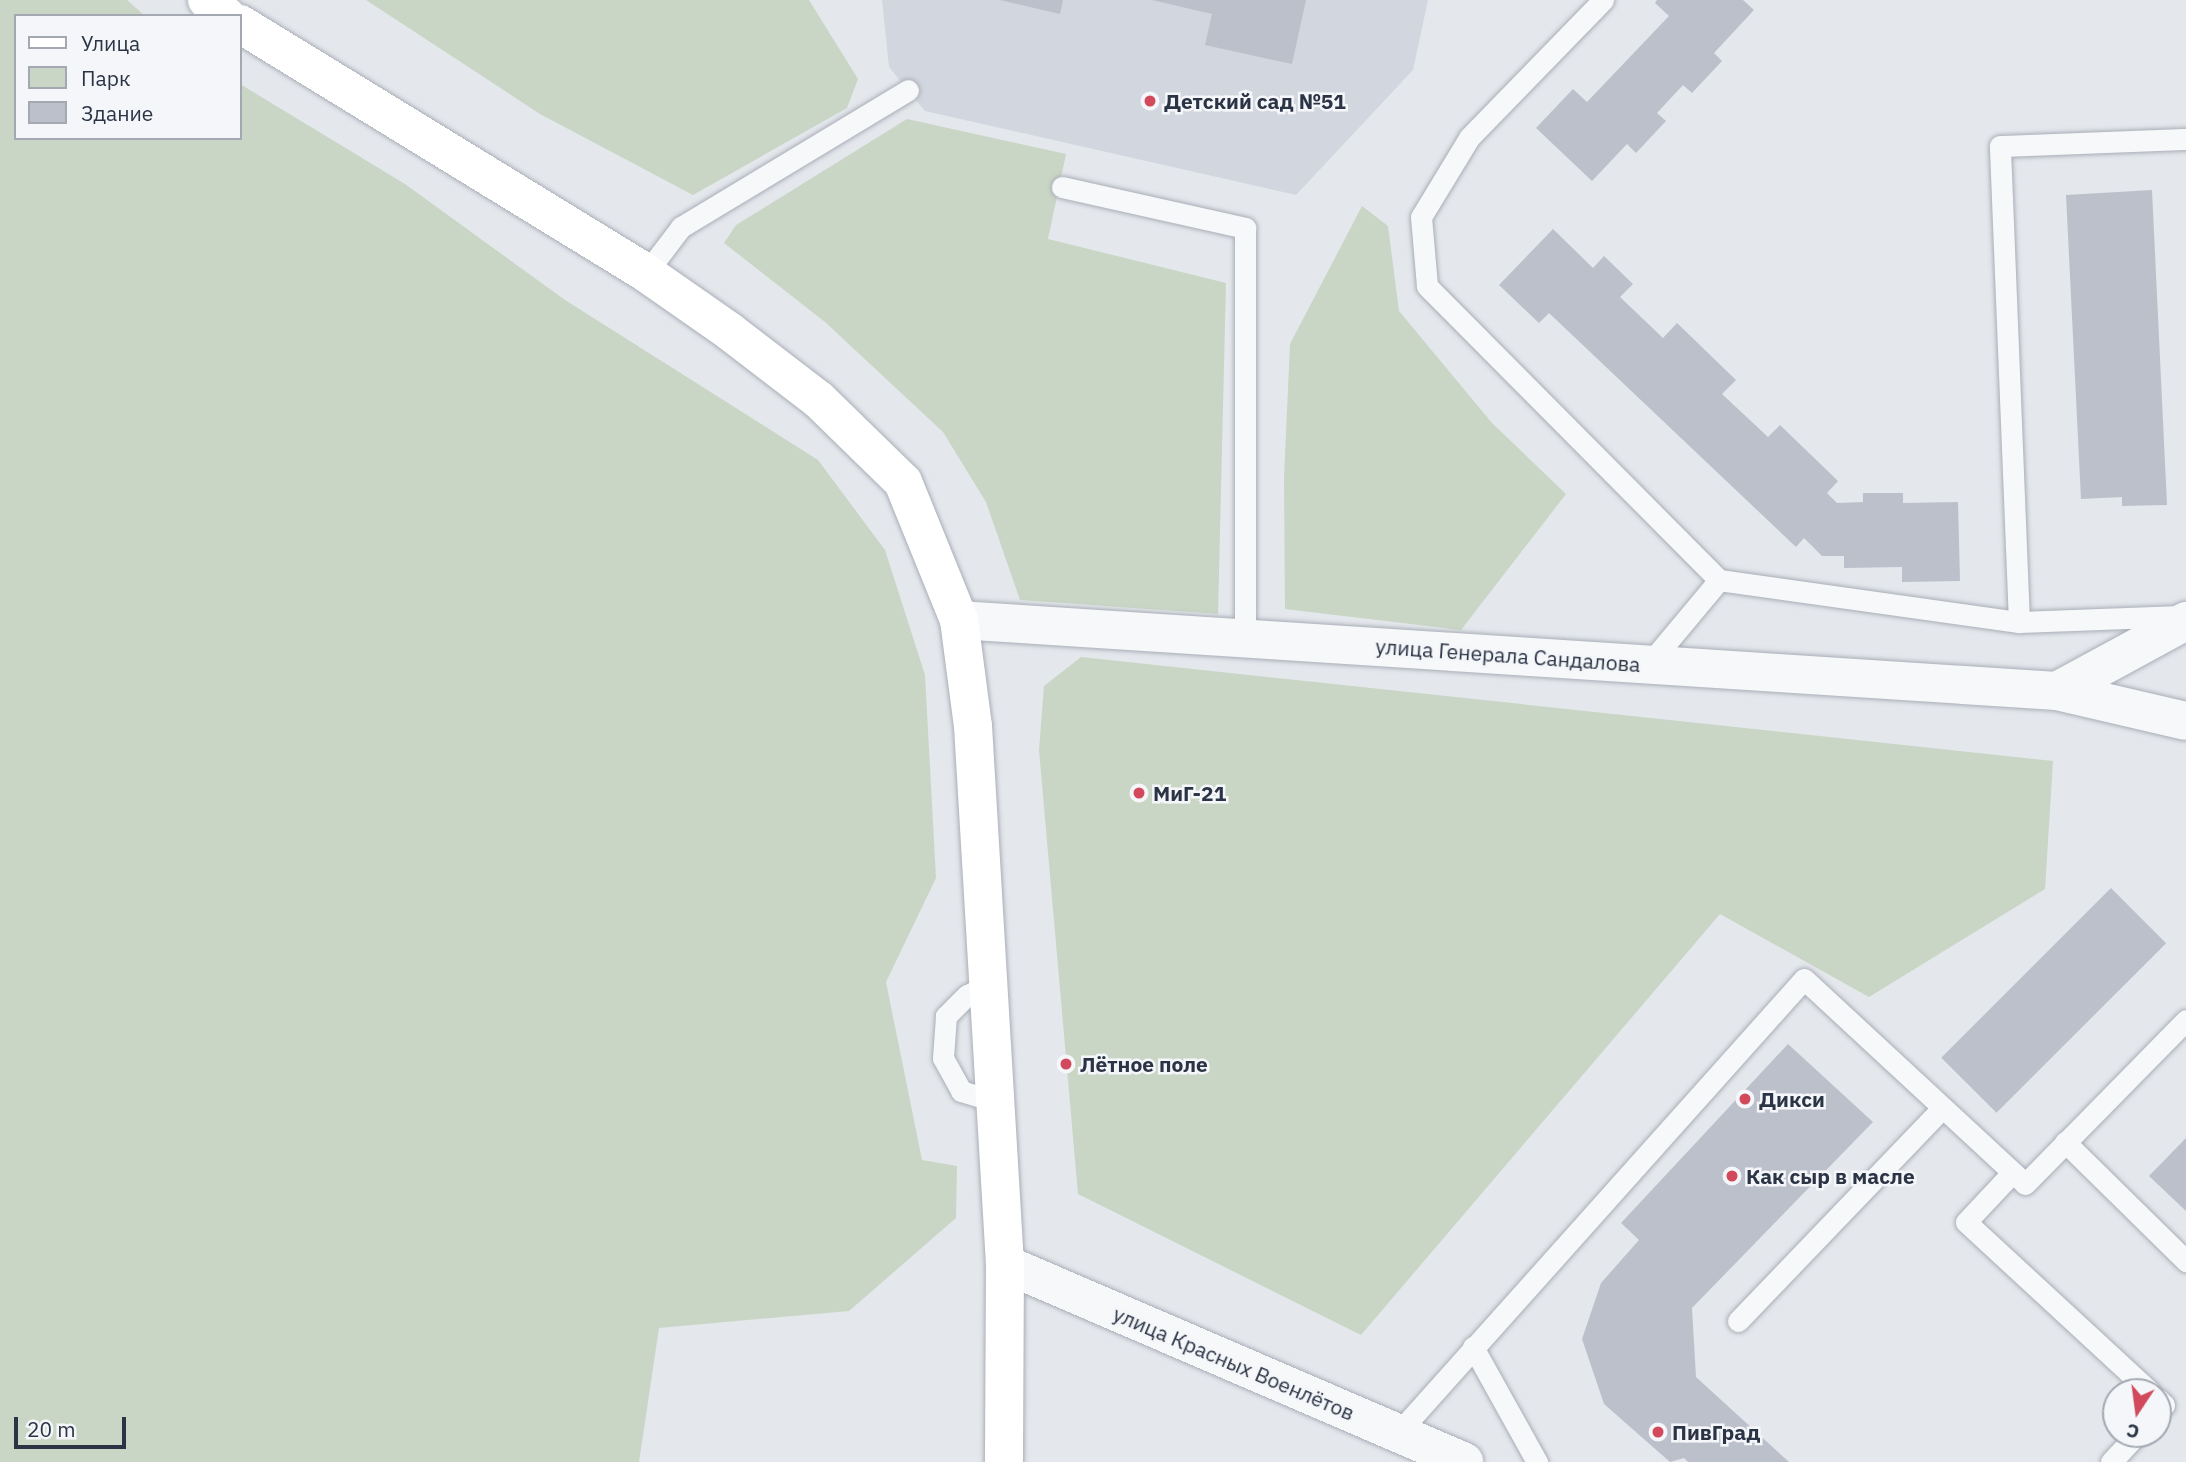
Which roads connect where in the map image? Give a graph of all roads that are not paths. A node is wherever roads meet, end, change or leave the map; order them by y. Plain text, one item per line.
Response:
1 (206, 0) edge
2 (1603, 0) edge
3 (224, 14) edge
4 (242, 25) edge
5 (908, 90) dead end
6 (2186, 139) edge
7 (1062, 187) dead end
8 (646, 273) junction
9 (1719, 580) junction
10 (2186, 618) edge
11 (959, 620) junction
12 (2019, 622) junction
13 (1245, 638) junction
14 (1648, 664) junction
15 (2057, 691) junction
16 (2186, 721) edge
17 (2185, 1022) edge
18 (1942, 1108) junction
19 (2065, 1142) junction
20 (2012, 1173) junction
21 (2186, 1261) edge
22 (1005, 1264) junction
23 (1738, 1321) dead end
24 (1473, 1348) junction
25 (2135, 1378) edge
26 (1397, 1434) junction
27 (2124, 1448) edge
28 (1004, 1462) edge
29 (1464, 1462) edge
30 (1537, 1462) edge
31 (2111, 1462) edge

1 - 3 street
2 - 9 lane
4 - 8 street
5 - 8 lane
6 - 12 lane
7 - 13 lane
8 - 11 street
9 - 12 lane
9 - 14 lane
10 - 12 lane
10 - 15 street
11 - 13 street, улица Генерала Сандалова
11 - 22 street
13 - 14 street, улица Генерала Сандалова
14 - 15 street, улица Генерала Сандалова
15 - 16 street, улица Генерала Сандалова
17 - 19 lane
18 - 20 lane
18 - 23 lane
18 - 24 lane
19 - 20 lane
19 - 21 lane
20 - 25 lane
22 - 26 street, улица Красных Военлётов
22 - 28 street
24 - 26 lane
24 - 30 lane
26 - 29 street, улица Красных Военлётов
27 - 31 lane

